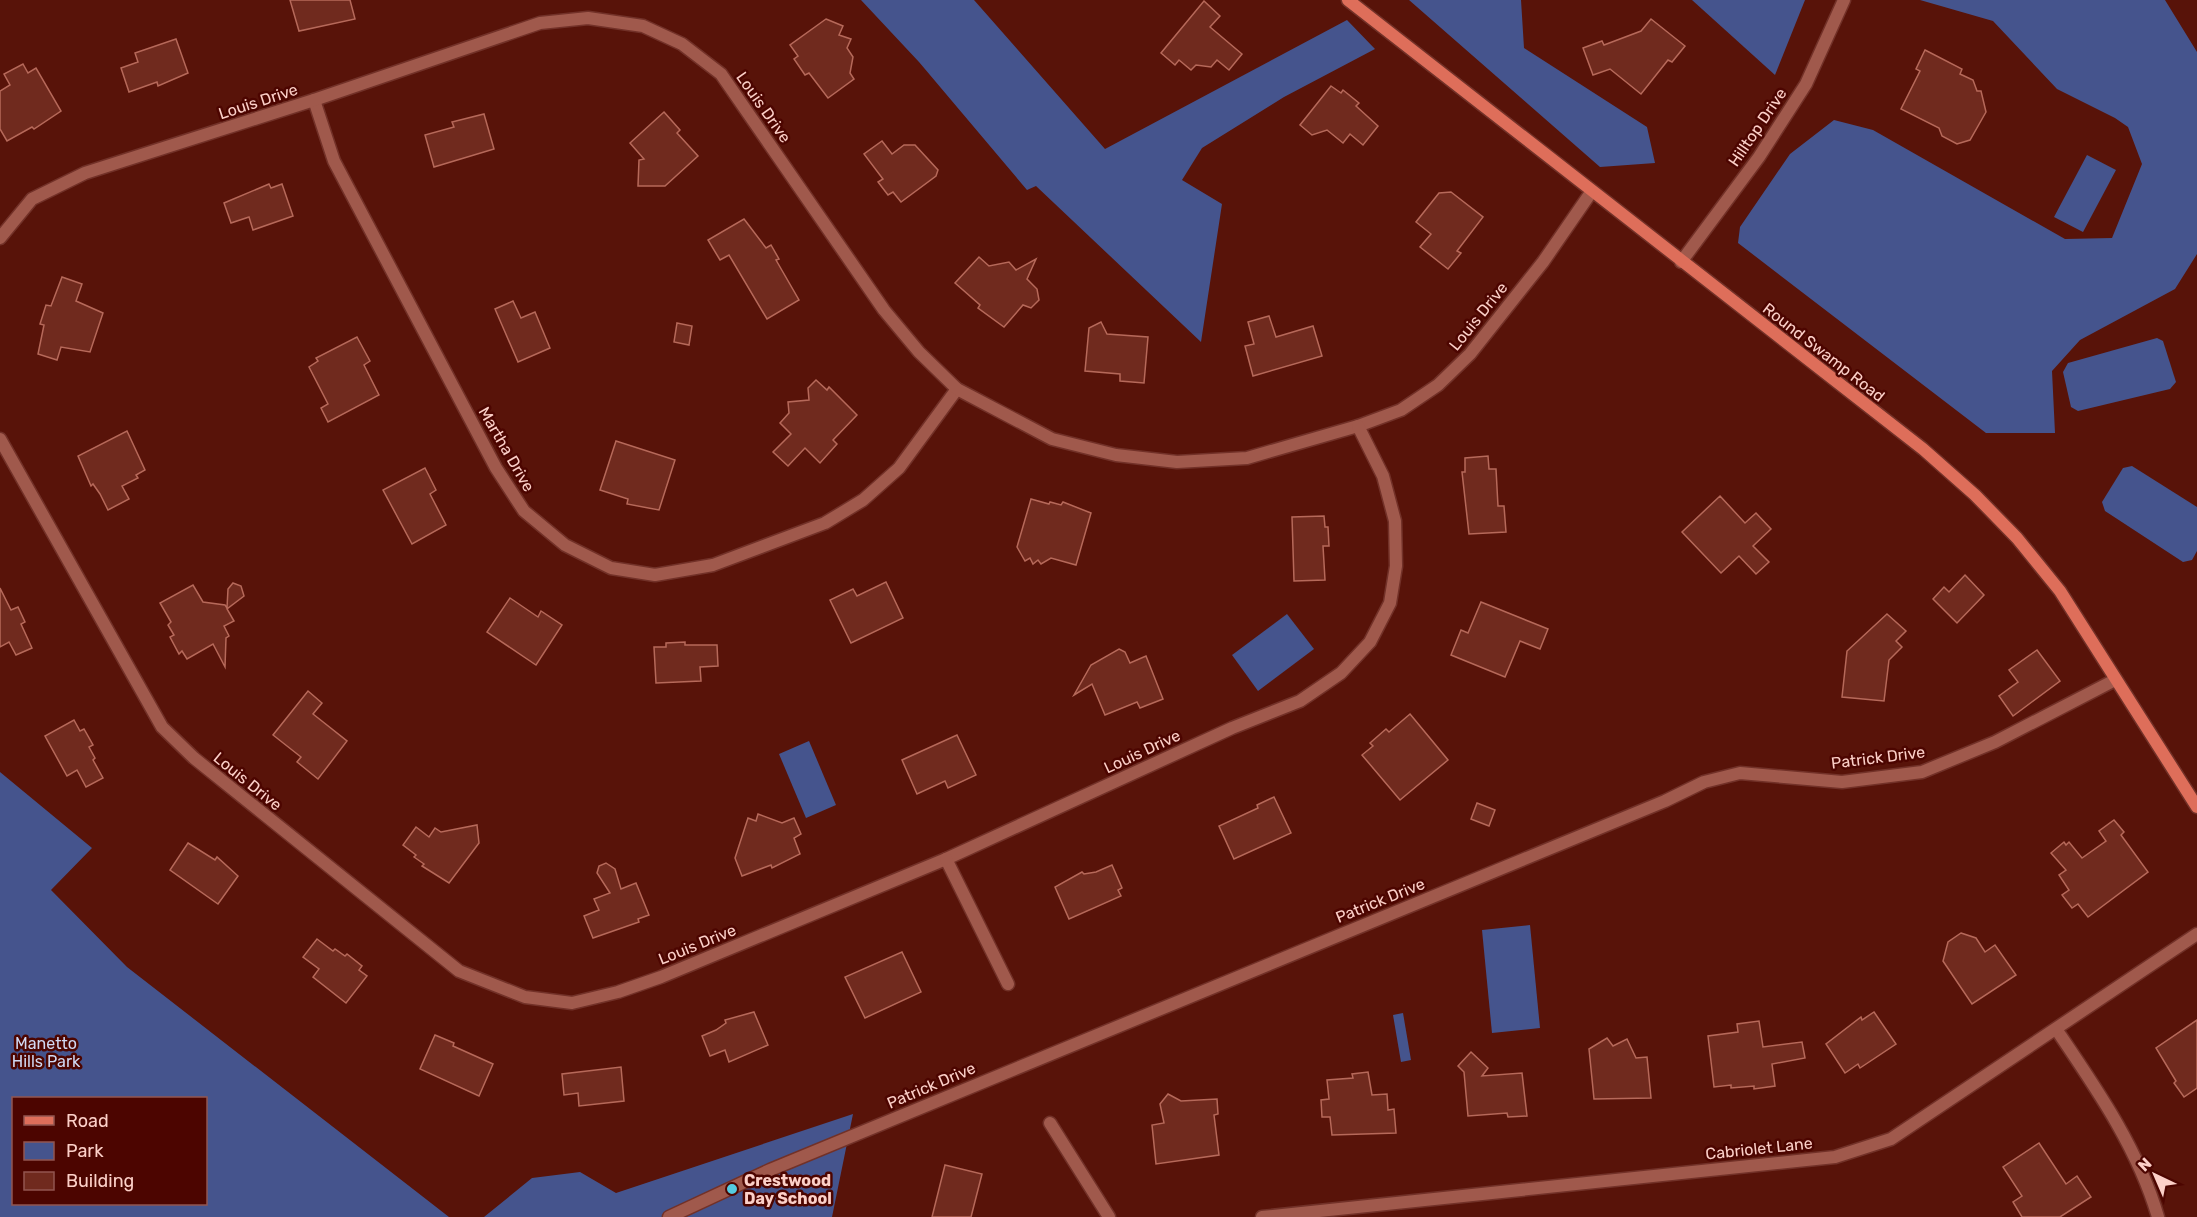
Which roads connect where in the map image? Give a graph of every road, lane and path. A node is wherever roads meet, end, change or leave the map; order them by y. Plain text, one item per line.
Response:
1 (1348, 0) edge
2 (1844, 0) edge
3 (314, 100) junction
4 (1592, 191) junction
5 (0, 238) edge
6 (1681, 262) junction
7 (957, 389) junction
8 (1358, 426) junction
9 (0, 439) edge
10 (2115, 680) junction
11 (2197, 807) edge
12 (946, 859) junction
13 (2197, 934) edge
14 (1008, 984) dead end
15 (2056, 1029) junction
16 (1050, 1123) dead end
17 (669, 1217) edge
18 (1109, 1217) edge
19 (1262, 1217) edge
20 (2158, 1217) edge

1 - 4 street, Round Swamp Road
2 - 6 street, Hilltop Drive
3 - 5 street, Louis Drive
3 - 7 street, Louis Drive
3 - 7 street, Martha Drive
4 - 6 street, Round Swamp Road
4 - 8 street, Louis Drive
6 - 10 street, Round Swamp Road
7 - 8 street, Louis Drive
8 - 12 street, Louis Drive
9 - 12 street, Louis Drive
10 - 11 street, Round Swamp Road
10 - 17 street, Patrick Drive
12 - 14 street
13 - 15 street, Cabriolet Lane
15 - 19 street, Cabriolet Lane
15 - 20 street
16 - 18 street

